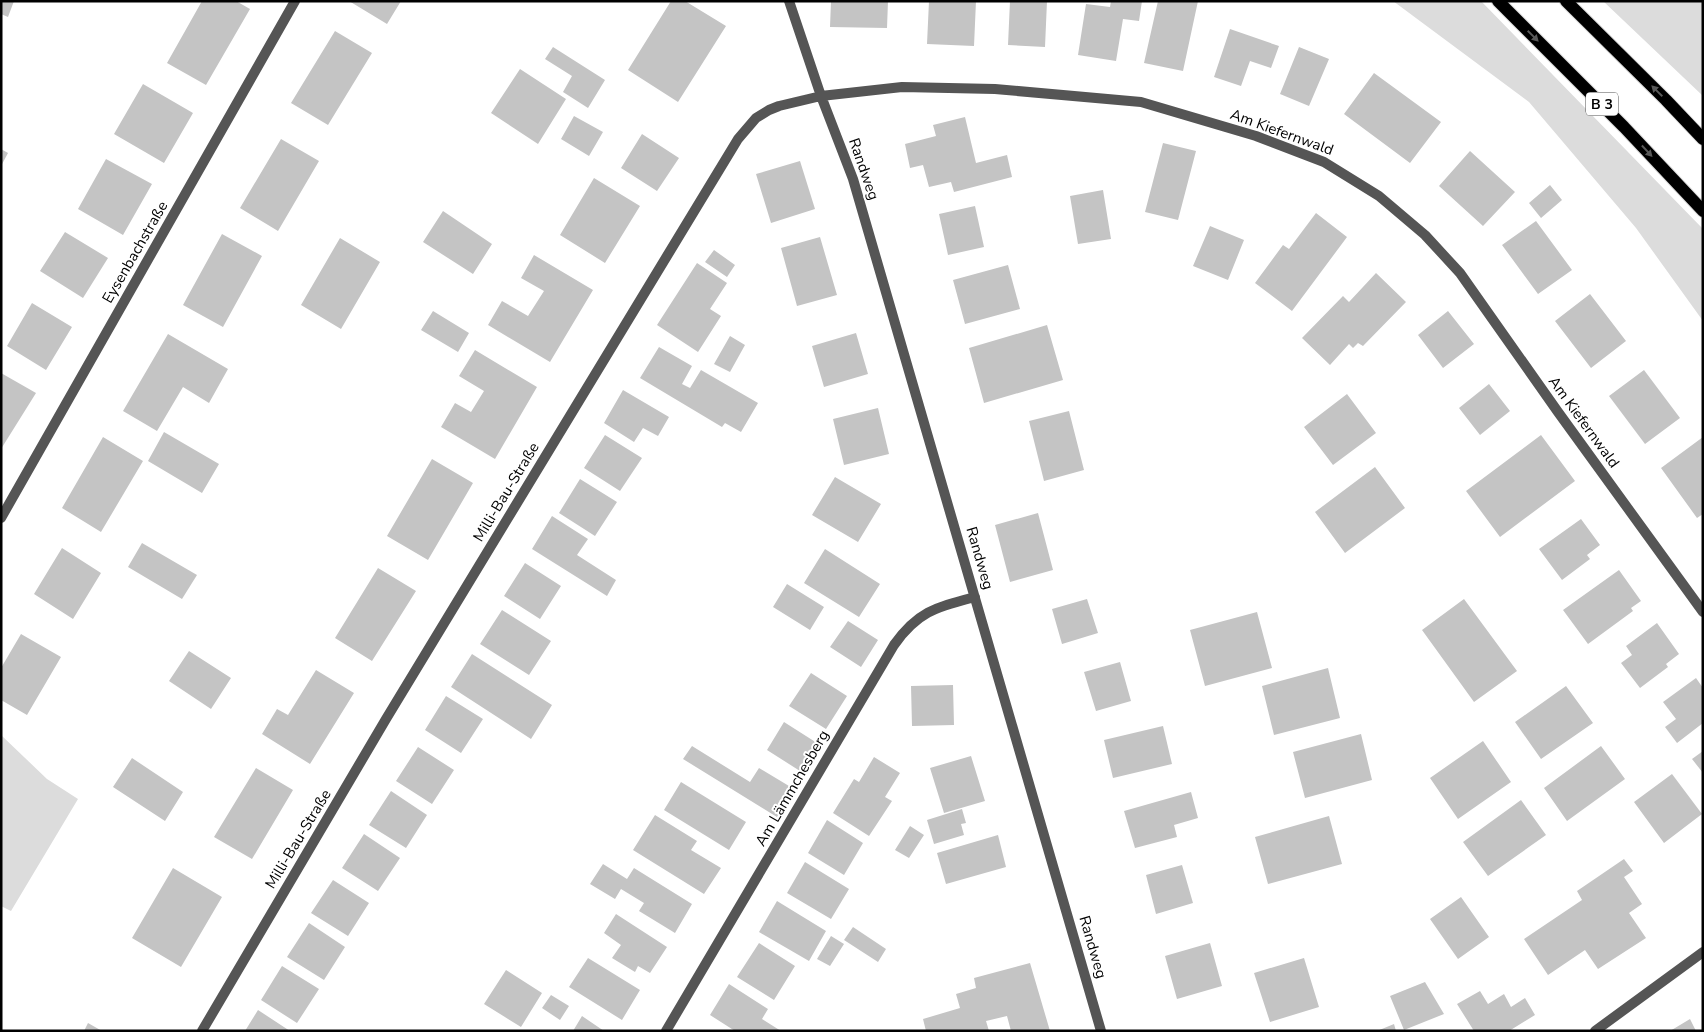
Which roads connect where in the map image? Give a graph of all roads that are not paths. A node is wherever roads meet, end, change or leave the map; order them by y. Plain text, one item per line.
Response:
1 (295, 1) edge
2 (789, 1) edge
3 (1498, 1) edge
4 (1566, 1) edge
5 (821, 96) junction
6 (1703, 139) edge
7 (1703, 211) edge
8 (1, 518) edge
9 (976, 597) junction
10 (1703, 612) edge
11 (1703, 952) edge
12 (202, 1031) edge
13 (666, 1031) edge
14 (1101, 1031) edge
15 (1595, 1031) edge

1 - 8 street, Eysenbachstraße
2 - 5 street
3 -> 7 main road, B 3
6 -> 4 main road
5 - 9 street, Randweg
5 - 10 street, Am Kiefernwald
5 - 12 street, Milli-Bau-Straße
9 - 13 street, Am Lämmchesberg
9 - 14 street, Randweg
11 - 15 street

